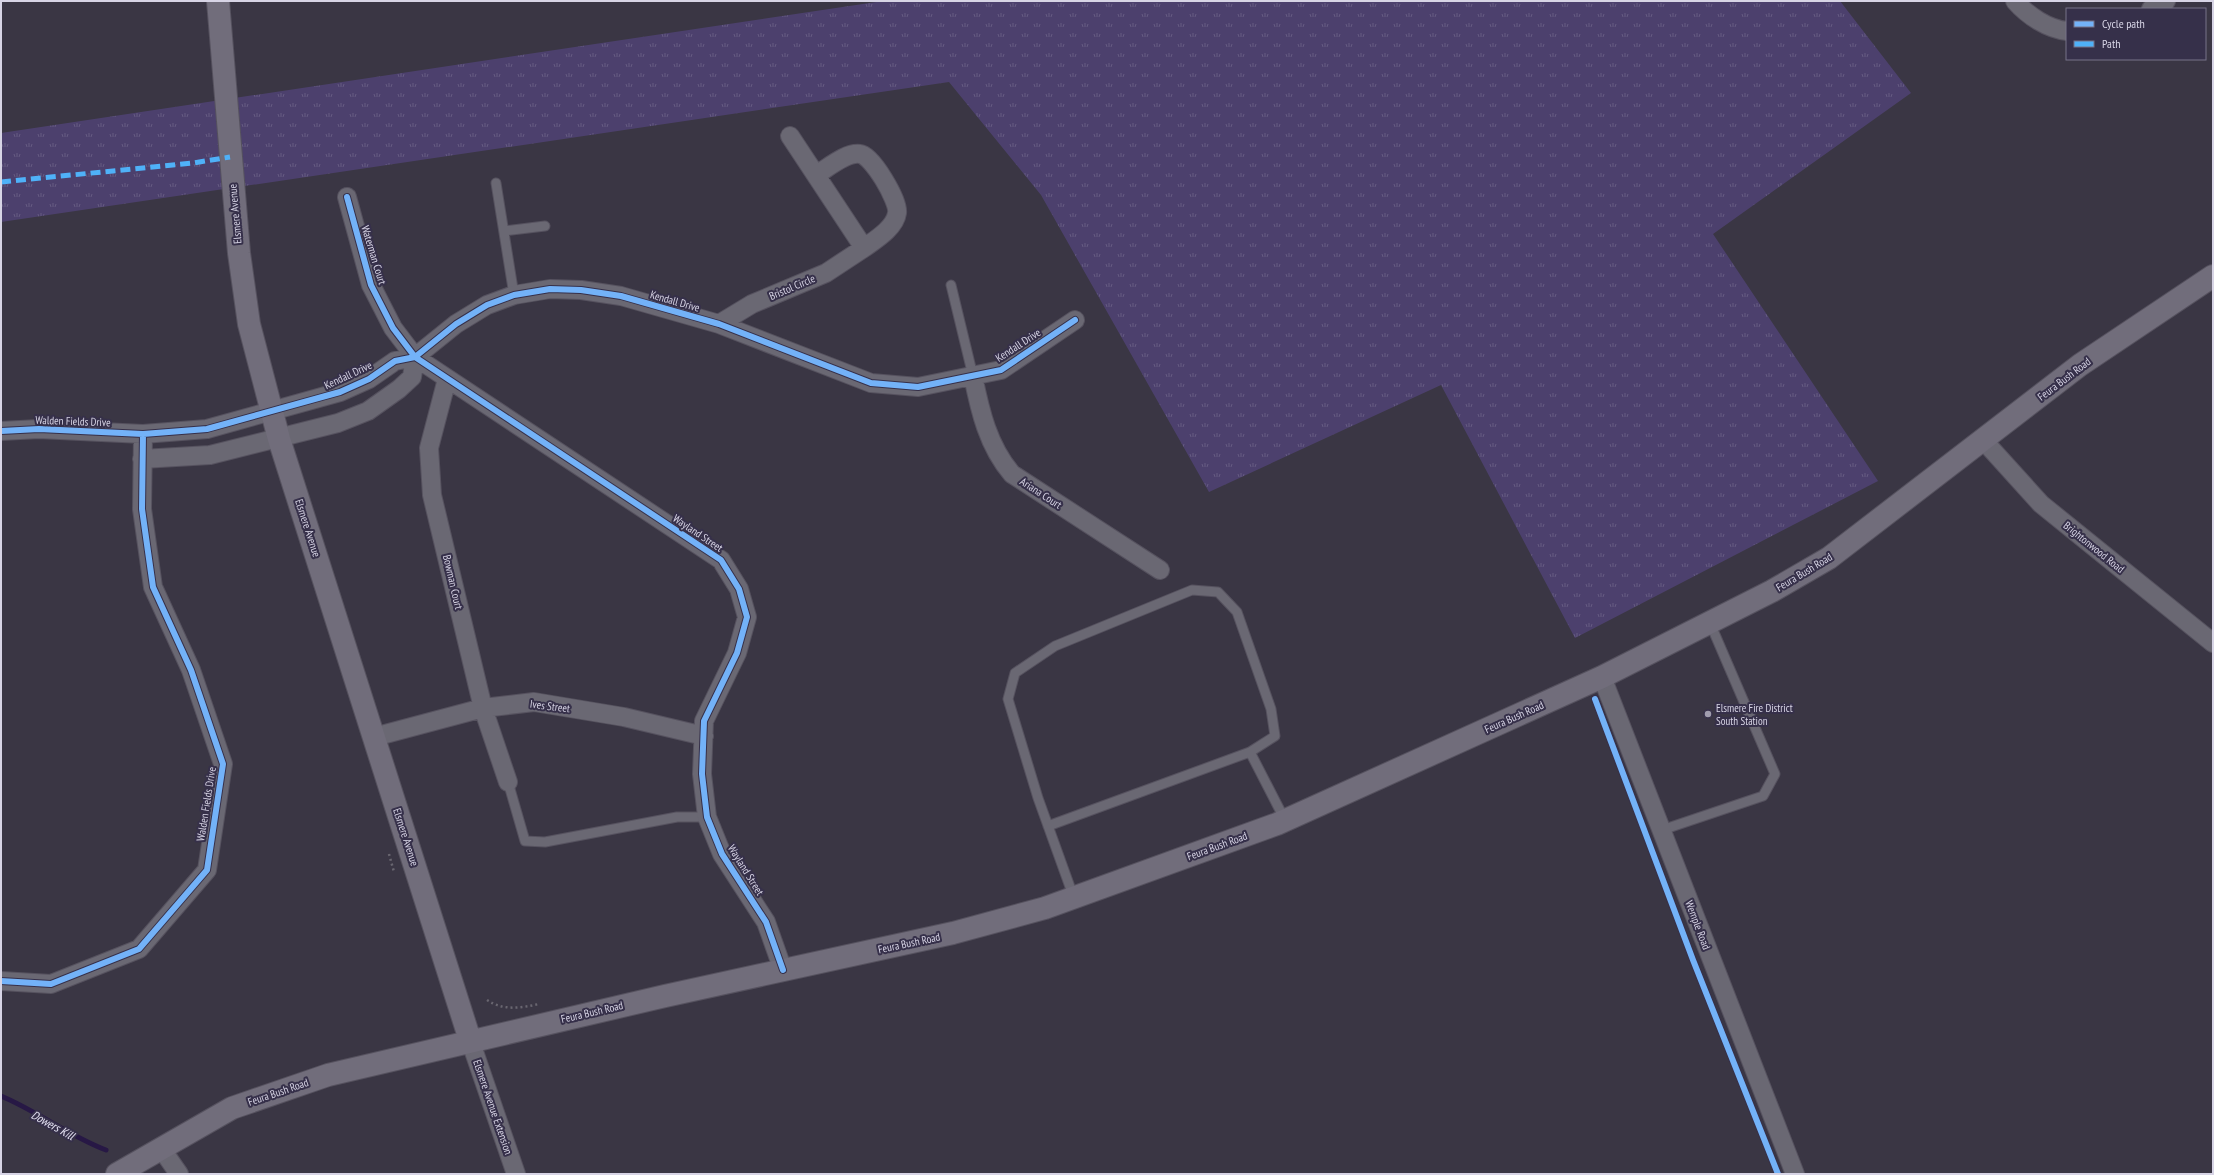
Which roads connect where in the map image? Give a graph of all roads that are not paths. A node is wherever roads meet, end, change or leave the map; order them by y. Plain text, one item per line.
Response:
1 (218, 1) edge
2 (2015, 1) edge
3 (2166, 1) edge
4 (2153, 8) edge
5 (2066, 31) edge
6 (790, 136) dead end
7 (816, 175) junction
8 (496, 184) dead end
9 (347, 197) dead end
10 (545, 226) dead end
11 (504, 231) junction
12 (864, 248) junction
13 (2213, 276) edge
14 (951, 285) dead end
15 (514, 295) junction
16 (1075, 320) dead end
17 (719, 324) junction
18 (415, 357) junction
19 (973, 376) junction
20 (448, 379) junction
21 (271, 411) junction
22 (1, 431) edge
23 (143, 434) junction
24 (279, 439) junction
25 (1984, 441) junction
26 (142, 459) junction
27 (1160, 570) dead end
28 (1710, 623) junction
29 (2213, 644) edge
30 (1602, 677) junction
31 (483, 708) junction
32 (704, 736) junction
33 (374, 737) junction
34 (1250, 752) junction
35 (508, 782) joint
36 (707, 816) junction
37 (1285, 820) junction
38 (1048, 826) junction
39 (1662, 830) junction
40 (1074, 898) junction
41 (783, 970) junction
42 (1, 981) edge
43 (470, 1040) junction
44 (161, 1148) junction
45 (117, 1174) edge
46 (179, 1174) edge
47 (516, 1174) edge
48 (1795, 1174) edge

1 - 21 main road, Elsmere Avenue
2 - 5 street
3 - 4 street
6 - 7 street
7 - 12 street
7 - 12 street, Bristol Circle
8 - 11 lane
9 - 18 street, Waterman Court
10 - 11 lane
11 - 15 lane
12 - 17 street, Bristol Circle
13 - 25 main road, Feura Bush Road
14 - 19 lane
15 - 17 street, Kendall Drive
15 - 18 street, Kendall Drive
16 - 19 street, Kendall Drive
17 - 19 street, Kendall Drive
18 - 20 street, Wayland Street
18 - 21 street, Kendall Drive
18 - 24 street
19 - 27 street, Ariana Court
20 - 31 street, Bowman Court
20 - 32 street, Wayland Street
21 - 23 street, Walden Fields Drive
21 - 24 main road, Elsmere Avenue
22 - 23 street, Walden Fields Drive
23 - 26 street, Walden Fields Drive
24 - 26 street
24 - 33 main road, Elsmere Avenue
25 - 28 main road, Feura Bush Road
25 - 29 street, Brightonwood Road
26 - 42 street, Walden Fields Drive
28 - 30 main road, Feura Bush Road
28 - 39 lane
30 - 37 main road, Feura Bush Road
30 - 39 street, Wemple Road
31 - 32 street, Ives Street
31 - 33 street, Ives Street
31 - 35 street, Bowman Court
32 - 36 street, Wayland Street
33 - 43 main road, Elsmere Avenue
34 - 37 lane
34 - 38 lane
34 - 38 lane
35 - 36 lane
36 - 41 street, Wayland Street
37 - 40 main road, Feura Bush Road
38 - 40 lane
39 - 48 street, Wemple Road
40 - 41 main road, Feura Bush Road
41 - 43 main road, Feura Bush Road
43 - 44 main road, Feura Bush Road
43 - 47 street, Elsmere Avenue Extension
44 - 45 main road, Feura Bush Road
44 - 46 street

